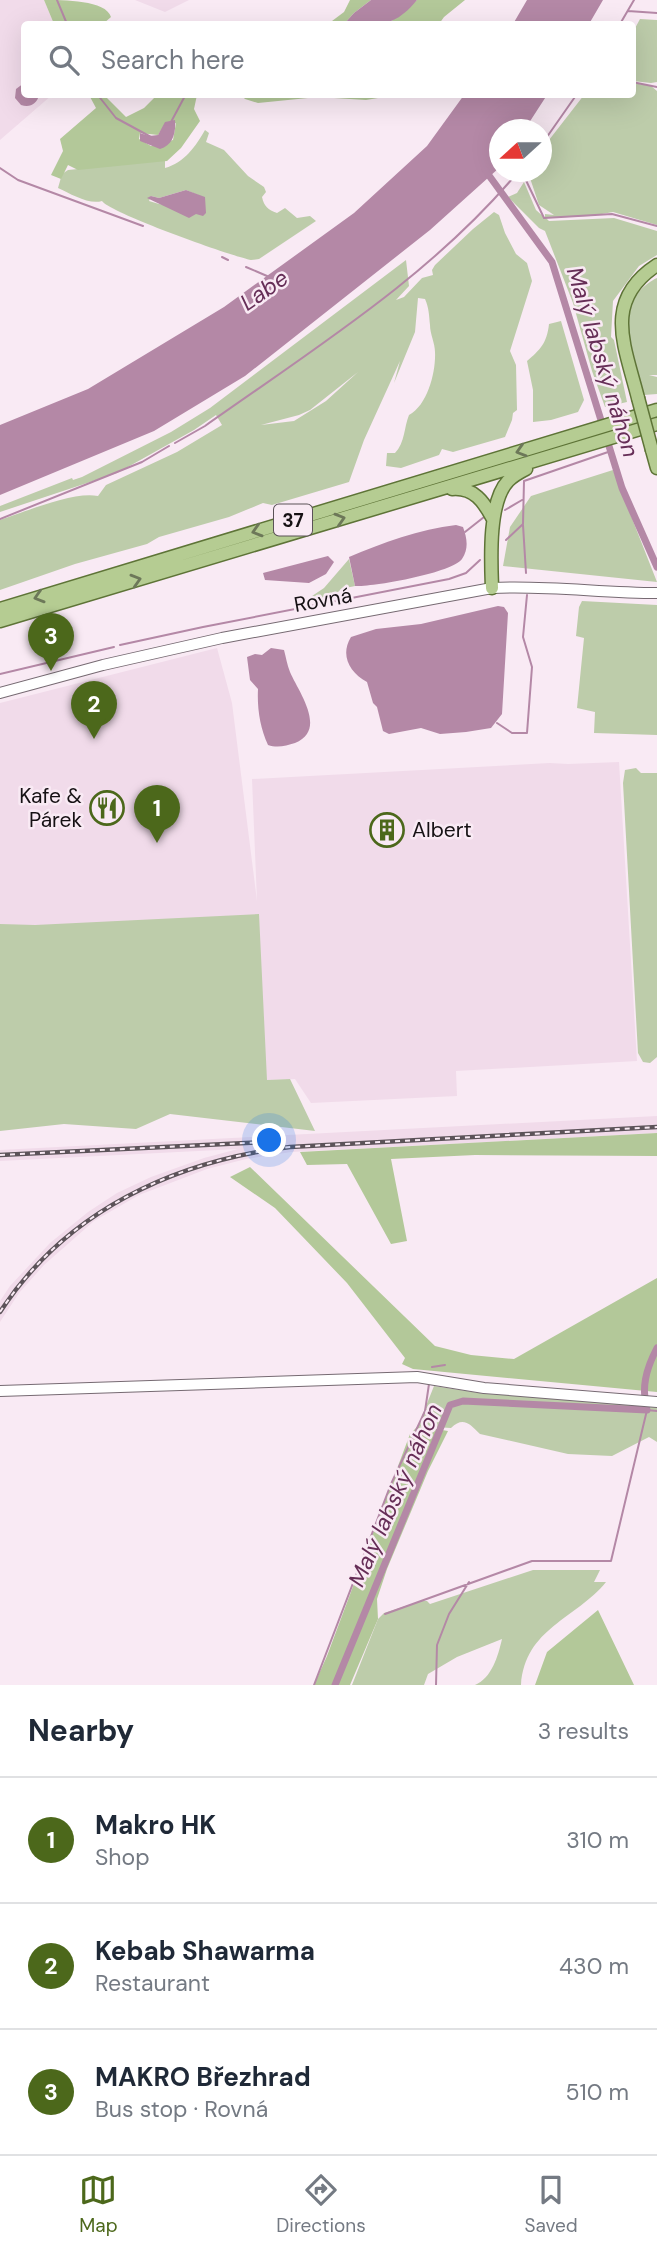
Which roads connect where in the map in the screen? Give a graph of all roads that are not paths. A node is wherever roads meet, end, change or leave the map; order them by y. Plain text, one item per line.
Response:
1 (657, 265) edge
2 (657, 408) edge
3 (657, 425) edge
4 (558, 454) junction
5 (657, 468) edge
6 (408, 499) junction
7 (492, 517) junction
8 (492, 588) junction
9 (657, 593) edge
10 (0, 609) edge
11 (0, 621) edge
12 (0, 693) edge
13 (0, 1391) edge
14 (657, 1402) edge

1 - 5 main road, bridge
2 -> 10 main road, 37
3 - 4 main road, 37
4 - 6 main road, 37
4 - 7 main road
6 - 7 main road
11 -> 6 main road, 37
7 - 8 main road
8 - 9 street, Rovná
8 - 12 street, Rovná
13 - 14 street

